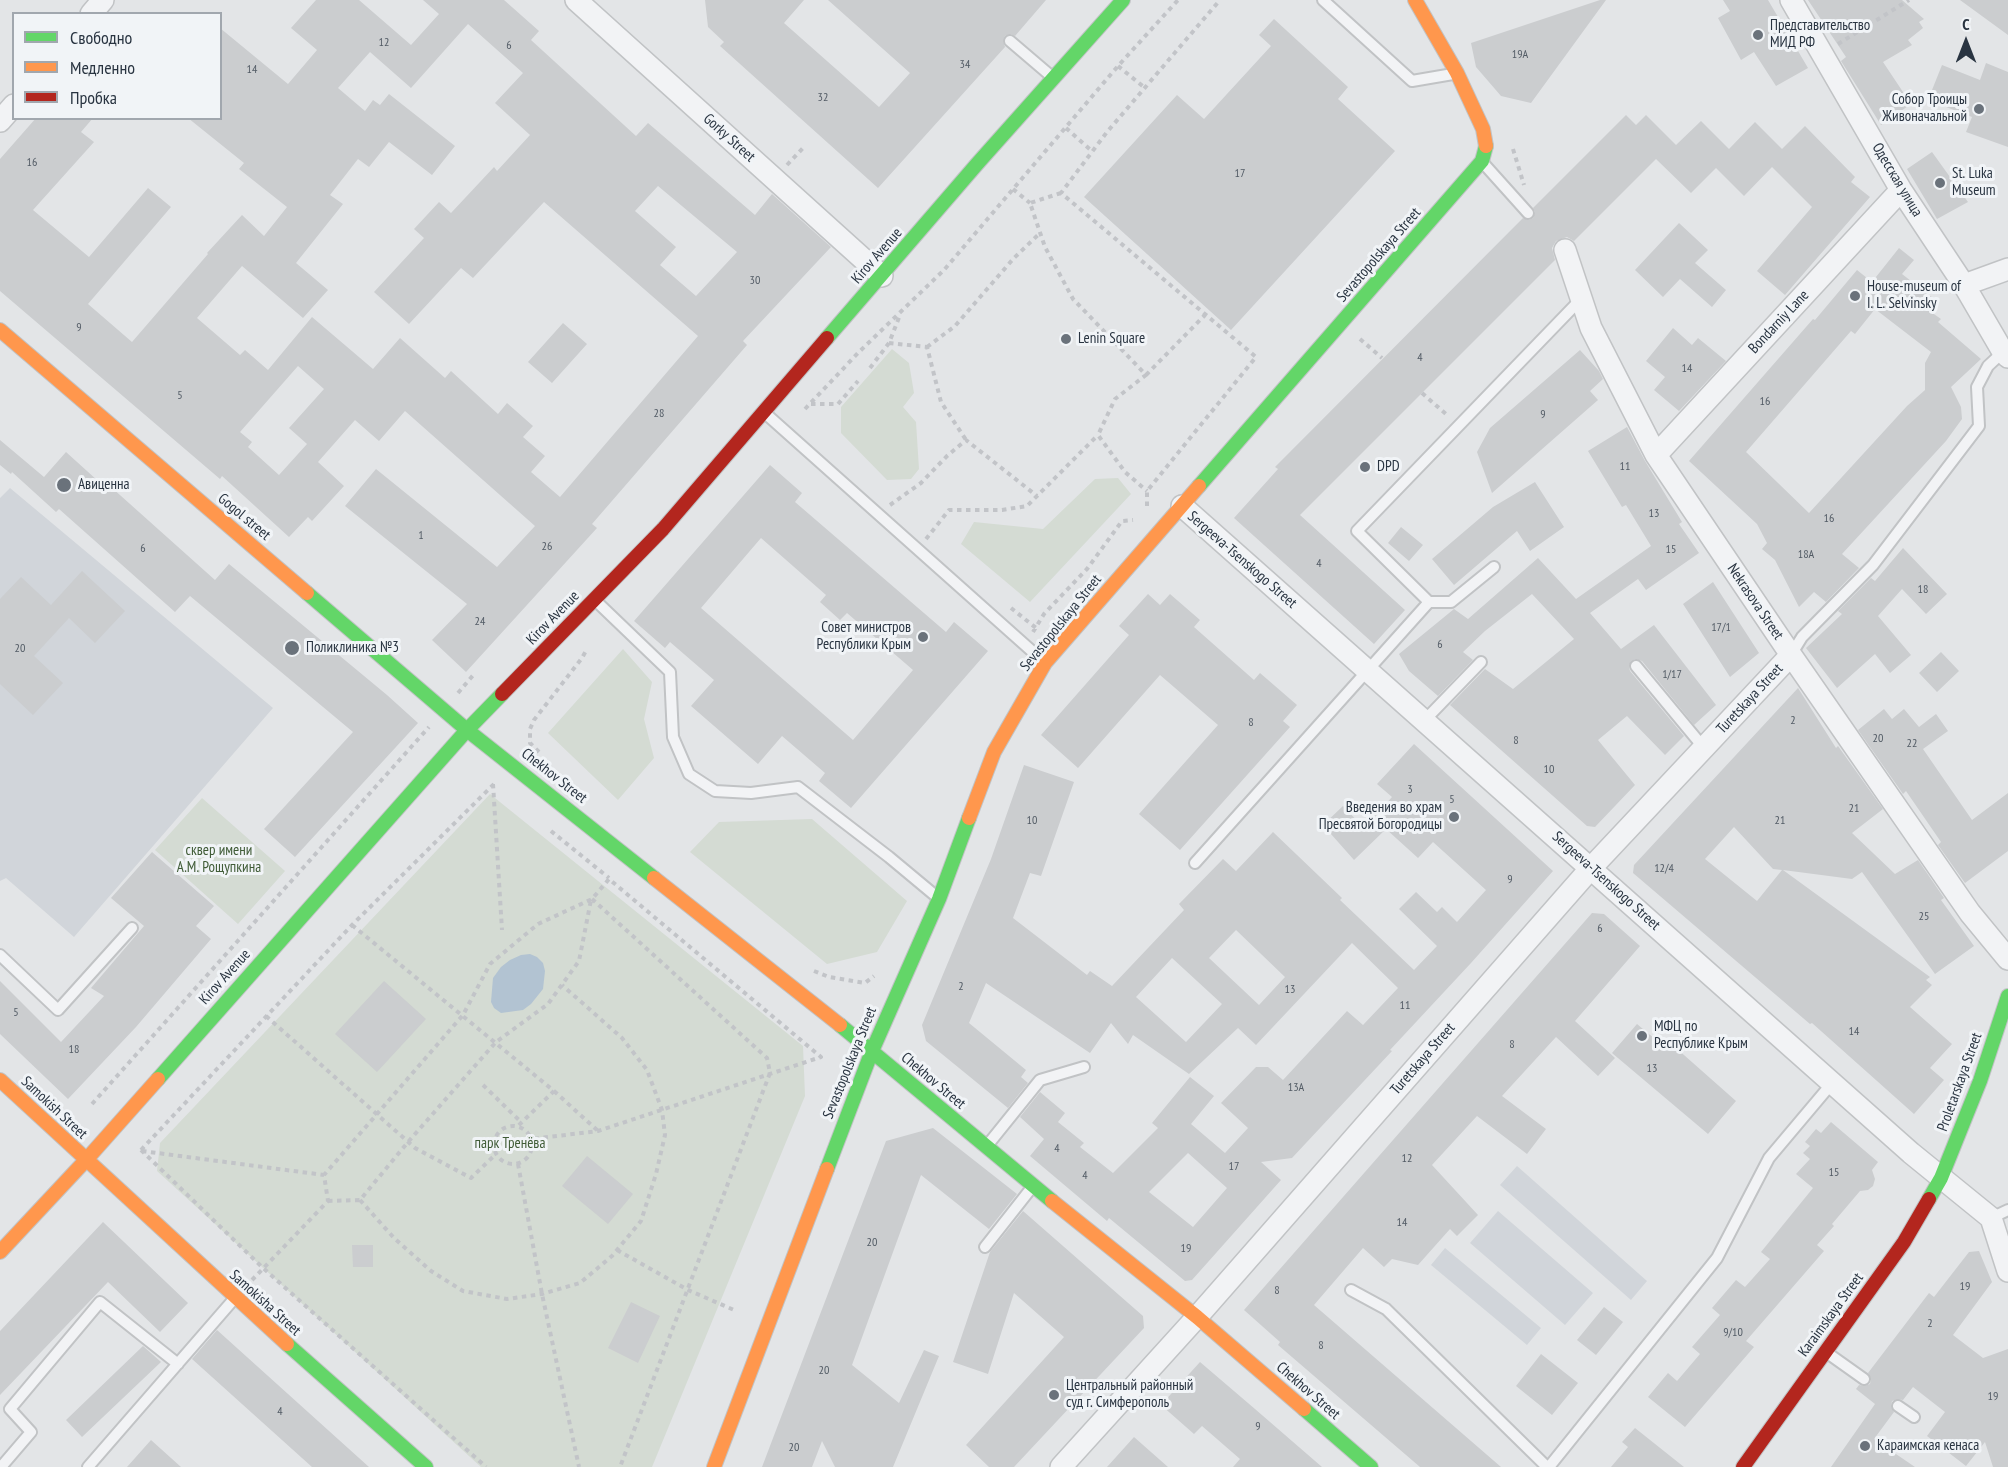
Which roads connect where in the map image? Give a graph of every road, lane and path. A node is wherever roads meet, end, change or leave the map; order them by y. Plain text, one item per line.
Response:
1 (103, 0) edge
2 (576, 0) edge
3 (1123, 0) edge
4 (1178, 0) edge
5 (1220, 0) edge
6 (1323, 0) edge
7 (1415, 0) edge
8 (1791, 0) edge
9 (1909, 0) edge
10 (93, 12) edge
11 (1010, 41) dead end
12 (1822, 54) junction
13 (1118, 66) junction
14 (1457, 73) junction
15 (1054, 78) junction
16 (1145, 88) junction
17 (12, 107) edge
18 (0, 121) edge
19 (1066, 128) junction
20 (1093, 152) junction
21 (1482, 161) junction
22 (1014, 189) junction
23 (1901, 190) junction
24 (1061, 193) junction
25 (1030, 204) junction
26 (1528, 213) dead end
27 (1040, 233) junction
28 (1565, 249) dead end
29 (2008, 269) edge
30 (882, 276) junction
31 (1964, 285) junction
32 (1581, 298) junction
33 (902, 311) junction
34 (1205, 315) junction
35 (0, 330) edge
36 (1355, 335) dead end
37 (889, 343) junction
38 (927, 347) junction
39 (2005, 355) edge
40 (1382, 358) dead end
41 (870, 368) dead end
42 (1146, 375) junction
43 (858, 381) dead end
44 (1422, 393) dead end
45 (810, 404) junction
46 (764, 412) junction
47 (1459, 425) junction
48 (783, 429) junction
49 (1098, 435) junction
50 (966, 440) junction
51 (1656, 455) junction
52 (1147, 491) junction
53 (1037, 496) junction
54 (1182, 506) junction
55 (887, 507) dead end
56 (1147, 511) dead end
57 (1140, 521) dead end
58 (926, 539) dead end
59 (1494, 567) dead end
60 (594, 599) junction
61 (1429, 602) junction
62 (607, 612) junction
63 (1025, 645) junction
64 (1791, 655) junction
65 (1481, 662) dead end
66 (1045, 663) junction
67 (1636, 666) dead end
68 (1368, 670) junction
69 (475, 673) dead end
70 (454, 698) dead end
71 (1424, 721) junction
72 (431, 724) dead end
73 (467, 730) junction
74 (1704, 748) junction
75 (543, 755) dead end
76 (493, 784) junction
77 (502, 791) dead end
78 (546, 827) dead end
79 (628, 856) junction
80 (1195, 862) dead end
81 (1591, 868) junction
82 (609, 879) junction
83 (592, 899) junction
84 (939, 899) junction
85 (352, 925) junction
86 (132, 928) dead end
87 (502, 930) dead end
88 (0, 955) edge
89 (2008, 959) edge
90 (807, 968) dead end
91 (880, 969) dead end
92 (562, 985) junction
93 (2008, 996) edge
94 (463, 1015) junction
95 (266, 1016) junction
96 (496, 1042) junction
97 (872, 1051) junction
98 (1084, 1067) dead end
99 (770, 1073) junction
100 (0, 1080) edge
101 (1833, 1082) junction
102 (483, 1085) dead end
103 (554, 1091) junction
104 (92, 1104) dead end
105 (662, 1110) junction
106 (378, 1114) junction
107 (520, 1124) junction
108 (598, 1131) junction
109 (532, 1139) junction
110 (408, 1142) junction
111 (986, 1147) junction
112 (141, 1150) junction
113 (496, 1154) junction
114 (86, 1160) junction
115 (518, 1164) junction
116 (324, 1174) junction
117 (1941, 1178) junction
118 (1033, 1185) junction
119 (360, 1200) junction
120 (328, 1201) junction
121 (2000, 1214) edge
122 (986, 1246) dead end
123 (617, 1250) junction
124 (0, 1252) edge
125 (263, 1268) junction
126 (2008, 1271) edge
127 (688, 1290) junction
128 (1350, 1290) dead end
129 (542, 1294) junction
130 (235, 1298) junction
131 (734, 1310) dead end
132 (1197, 1317) junction
133 (1825, 1352) junction
134 (178, 1364) junction
135 (1864, 1379) dead end
136 (1898, 1406) dead end
137 (1914, 1417) dead end
138 (1, 1467) edge
139 (88, 1467) edge
140 (426, 1467) edge
141 (486, 1467) edge
142 (579, 1467) edge
143 (620, 1467) edge
144 (714, 1467) edge
145 (1061, 1467) edge
146 (1371, 1467) edge
147 (1548, 1467) edge
148 (1743, 1467) edge

1 - 10 street
2 - 30 street, Gorky Street
3 - 15 main road, Kirov Avenue
4 - 13 path
5 - 16 path
6 - 14 lane
7 - 14 main road
8 - 12 street, Одесская улица
9 - 12 path
11 - 15 lane
12 - 23 street, Одесская улица
13 - 16 path
13 - 19 path
14 - 21 main road
15 - 30 main road, Kirov Avenue
16 - 20 path
17 - 18 street
19 - 20 path
19 - 22 path
20 - 24 path
21 - 26 lane
21 - 54 main road, Sevastopolskaya Street
22 - 25 path
22 - 33 path
23 - 31 street, Одесская улица
23 - 51 street, Bondarniy Lane
24 - 25 path
24 - 34 path
25 - 27 path
27 - 38 path
27 - 42 path
28 - 32 street, Nekrasova Street
29 - 31 street
30 - 46 main road, Kirov Avenue
31 - 39 street, Одесская улица
32 - 47 lane
32 - 51 street, Nekrasova Street
33 - 37 path
33 - 45 path
34 - 42 path
34 - 52 path
35 - 73 main road, Gogol street
36 - 40 path
37 - 38 path
37 - 41 path
38 - 50 path
39 - 64 lane
42 - 49 path
43 - 45 path
44 - 47 path
45 - 48 path
46 - 48 lane
46 - 60 main road, Kirov Avenue
47 - 61 lane
48 - 63 lane
49 - 52 path
49 - 53 path
50 - 53 path
50 - 55 path
51 - 64 street, Nekrasova Street
52 - 56 path
53 - 58 path
54 - 66 main road, Sevastopolskaya Street
54 - 68 street, Sergeeva-Tsenskogo Street
57 - 63 path
59 - 61 lane
60 - 62 lane
60 - 73 main road, Kirov Avenue
61 - 68 lane
62 - 75 path
62 - 84 lane
63 - 66 lane
64 - 74 street, Turetskaya Street
64 - 89 street, Nekrasova Street
65 - 71 lane
66 - 84 main road, Sevastopolskaya Street
67 - 74 lane
68 - 71 street, Sergeeva-Tsenskogo Street
68 - 80 lane
69 - 70 path
71 - 81 street, Sergeeva-Tsenskogo Street
72 - 104 path
73 - 79 main road, Chekhov Street
73 - 114 main road, Kirov Avenue
74 - 81 street, Turetskaya Street
76 - 77 path
76 - 85 path
76 - 87 path
78 - 82 path
79 - 82 path
79 - 97 main road, Chekhov Street
81 - 101 street, Sergeeva-Tsenskogo Street
81 - 132 street, Turetskaya Street
82 - 83 path
82 - 99 path
83 - 92 path
83 - 94 path
83 - 99 path
84 - 97 main road, Sevastopolskaya Street
85 - 94 path
85 - 95 path
86 - 88 lane
90 - 91 path
92 - 96 path
92 - 105 path
93 - 117 main road, Proletarskaya Street
94 - 96 path
94 - 106 path
95 - 106 path
95 - 112 path
96 - 103 path
96 - 110 path
97 - 111 main road, Chekhov Street
97 - 144 main road, Sevastopolskaya Street
98 - 111 lane
99 - 105 path
99 - 127 path
100 - 114 main road, Samokish Street
101 - 117 street, Sergeeva-Tsenskogo Street
101 - 147 lane
102 - 107 path
103 - 107 path
103 - 108 path
105 - 108 path
105 - 123 path
106 - 110 path
106 - 116 path
107 - 109 path
107 - 113 path
108 - 109 path
109 - 115 path
110 - 113 path
110 - 119 path
111 - 118 main road, Chekhov Street
112 - 116 path
112 - 125 path
113 - 115 path
114 - 124 main road, Kirov Avenue
114 - 130 main road, Samokisha Street
115 - 129 path
116 - 120 path
117 - 121 street, Sergeeva-Tsenskogo Street
117 - 133 main road, Karaimskaya Street
118 - 122 lane
118 - 132 main road, Chekhov Street
119 - 120 path
119 - 129 path
120 - 125 path
121 - 126 street, Sergeeva-Tsenskogo Street
123 - 127 path
123 - 129 path
125 - 130 path
125 - 141 path
127 - 131 path
127 - 143 path
128 - 147 lane
129 - 142 path
130 - 134 lane
130 - 140 main road, Samokisha Street
132 - 145 street, Turetskaya Street
132 - 146 main road, Chekhov Street
133 - 135 lane
133 - 148 main road, Karaimskaya Street
134 - 138 lane
134 - 139 lane
136 - 137 lane

